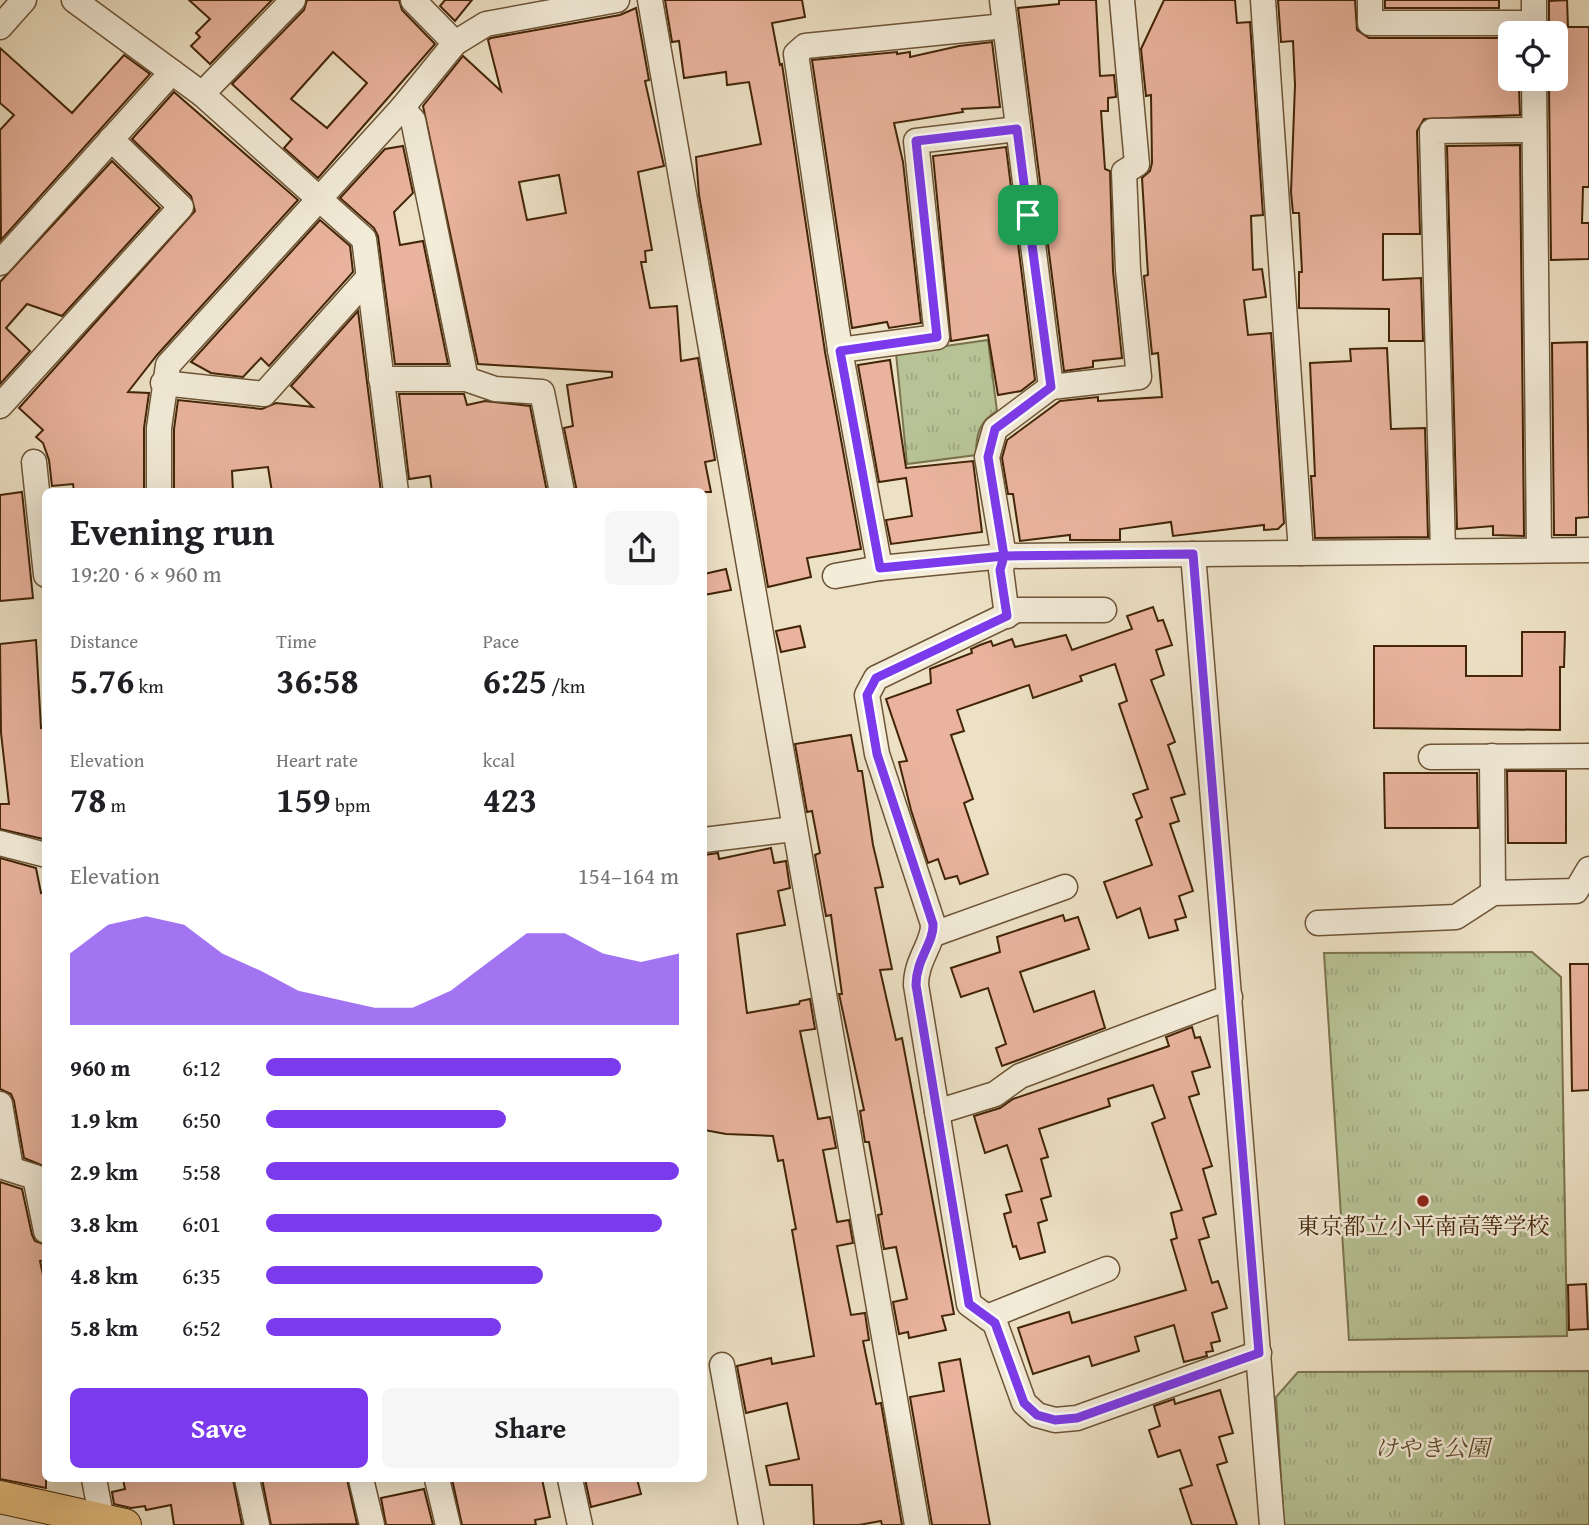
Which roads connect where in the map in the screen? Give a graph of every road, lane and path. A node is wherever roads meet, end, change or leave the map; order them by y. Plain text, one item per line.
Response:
1 (24, 0) edge
2 (293, 0) edge
3 (413, 0) edge
4 (617, 0) edge
5 (650, 0) edge
6 (1002, 0) edge
7 (1122, 0) edge
8 (1263, 0) edge
9 (1370, 0) edge
10 (86, 3) edge
11 (1534, 19) edge
12 (1005, 26) junction
13 (0, 27) edge
14 (455, 43) junction
15 (172, 72) junction
16 (1534, 91) edge
17 (202, 94) junction
18 (402, 108) junction
19 (1017, 129) junction
20 (1534, 130) junction
21 (111, 139) junction
22 (320, 198) junction
23 (0, 263) edge
24 (368, 278) junction
25 (840, 351) junction
26 (382, 379) junction
27 (466, 379) junction
28 (163, 383) junction
29 (1051, 387) junction
30 (0, 406) edge
31 (34, 462) dead end
32 (159, 488) edge
33 (396, 488) edge
34 (561, 488) edge
35 (42, 521) edge
36 (1539, 550) junction
37 (1589, 550) edge
38 (1443, 551) junction
39 (1301, 553) junction
40 (1193, 554) junction
41 (1004, 556) junction
42 (880, 568) junction
43 (835, 576) dead end
44 (1104, 610) dead end
45 (1007, 616) junction
46 (1492, 756) junction
47 (1589, 756) edge
48 (1431, 757) dead end
49 (793, 829) junction
50 (707, 840) edge
51 (0, 843) edge
52 (42, 854) edge
53 (1589, 869) edge
54 (1065, 887) dead end
55 (1493, 893) junction
56 (1318, 923) dead end
57 (934, 934) junction
58 (1230, 997) junction
59 (0, 1104) edge
60 (937, 1112) junction
61 (6, 1168) edge
62 (42, 1211) edge
63 (1107, 1269) dead end
64 (987, 1317) junction
65 (1259, 1353) junction
66 (722, 1365) dead end
67 (95, 1482) edge
68 (248, 1482) edge
69 (362, 1482) edge
70 (438, 1482) edge
71 (571, 1482) edge
72 (0, 1497) edge
73 (114, 1522) edge
74 (257, 1525) edge
75 (372, 1525) edge
76 (448, 1525) edge
77 (580, 1525) edge
78 (751, 1525) edge
79 (917, 1525) edge
80 (1272, 1525) edge

1 - 13 street
2 - 17 street
3 - 14 street
4 - 14 street
5 - 49 street
6 - 12 street
7 - 29 street
8 - 39 street
9 - 11 street
10 - 15 street
12 - 19 street
12 - 25 street
14 - 18 street
15 - 17 street
15 - 21 street
16 - 20 street
17 - 22 street
18 - 22 street
18 - 27 street
19 - 25 street
19 - 29 street
20 - 36 street
20 - 38 street
21 - 23 street
21 - 30 street
22 - 24 street
22 - 28 street
24 - 26 street
24 - 28 street
25 - 42 street
26 - 27 street
26 - 33 street
27 - 34 street
28 - 32 street
29 - 41 street
31 - 35 street
36 - 37 street
36 - 38 street
38 - 39 street
39 - 40 street
40 - 41 street
40 - 58 street
41 - 42 street
41 - 45 street
42 - 43 street
44 - 45 street
45 - 57 street
46 - 47 street
46 - 48 street
46 - 55 street
49 - 50 street
49 - 79 street
51 - 52 street
53 - 55 street
54 - 57 street
55 - 56 street
57 - 60 street
58 - 60 street
58 - 65 street
59 - 61 street
60 - 64 street
61 - 62 street
63 - 64 street
64 - 65 street
65 - 80 street
66 - 78 street
67 - 73 street
68 - 74 street
69 - 75 street
70 - 76 street
71 - 77 street
72 - 73 main road

